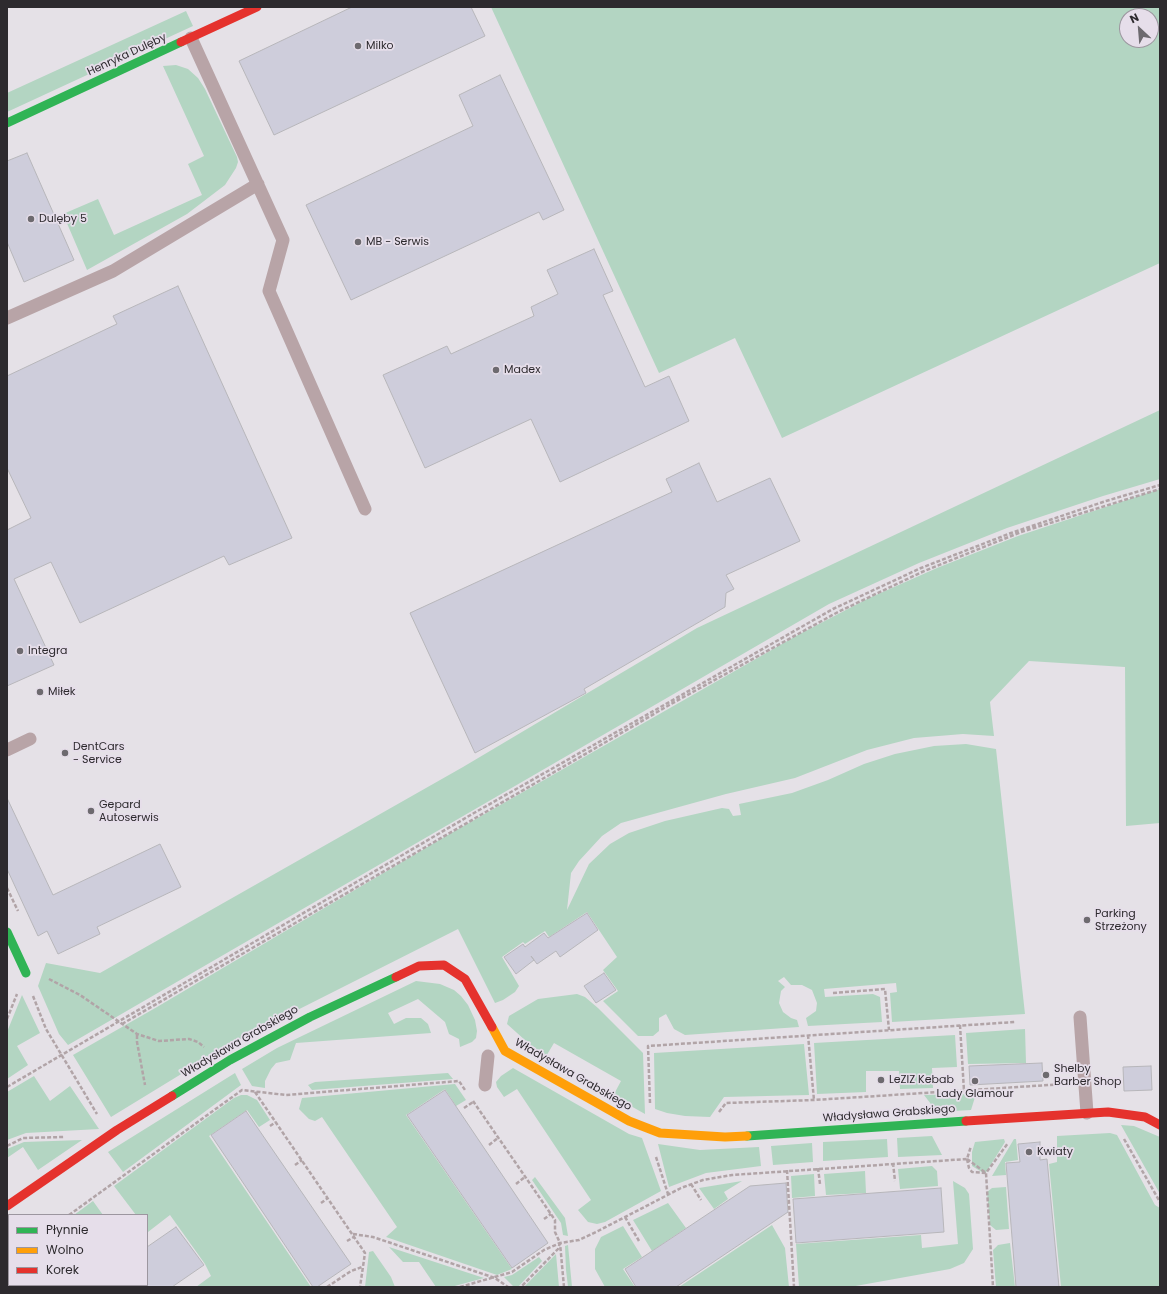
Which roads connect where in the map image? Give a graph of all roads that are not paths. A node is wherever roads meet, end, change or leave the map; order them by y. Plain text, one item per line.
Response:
1 (258, 7) edge
2 (191, 38) junction
3 (7, 123) edge
4 (258, 184) junction
5 (7, 318) edge
6 (365, 509) dead end
7 (30, 739) dead end
8 (7, 750) edge
9 (7, 932) edge
10 (26, 973) road end
11 (1080, 1017) dead end
12 (488, 1056) dead end
13 (485, 1085) dead end
14 (1087, 1113) junction
15 (1160, 1125) edge
16 (7, 1206) edge

1 - 2 street, Henryka Dulęby
2 - 3 street, Henryka Dulęby
2 - 4 lane
4 - 5 lane
4 - 6 lane
7 - 8 lane
9 - 10 street
11 - 14 lane
12 - 13 lane
14 - 15 street, Władysława Grabskiego
14 - 16 street, Władysława Grabskiego

